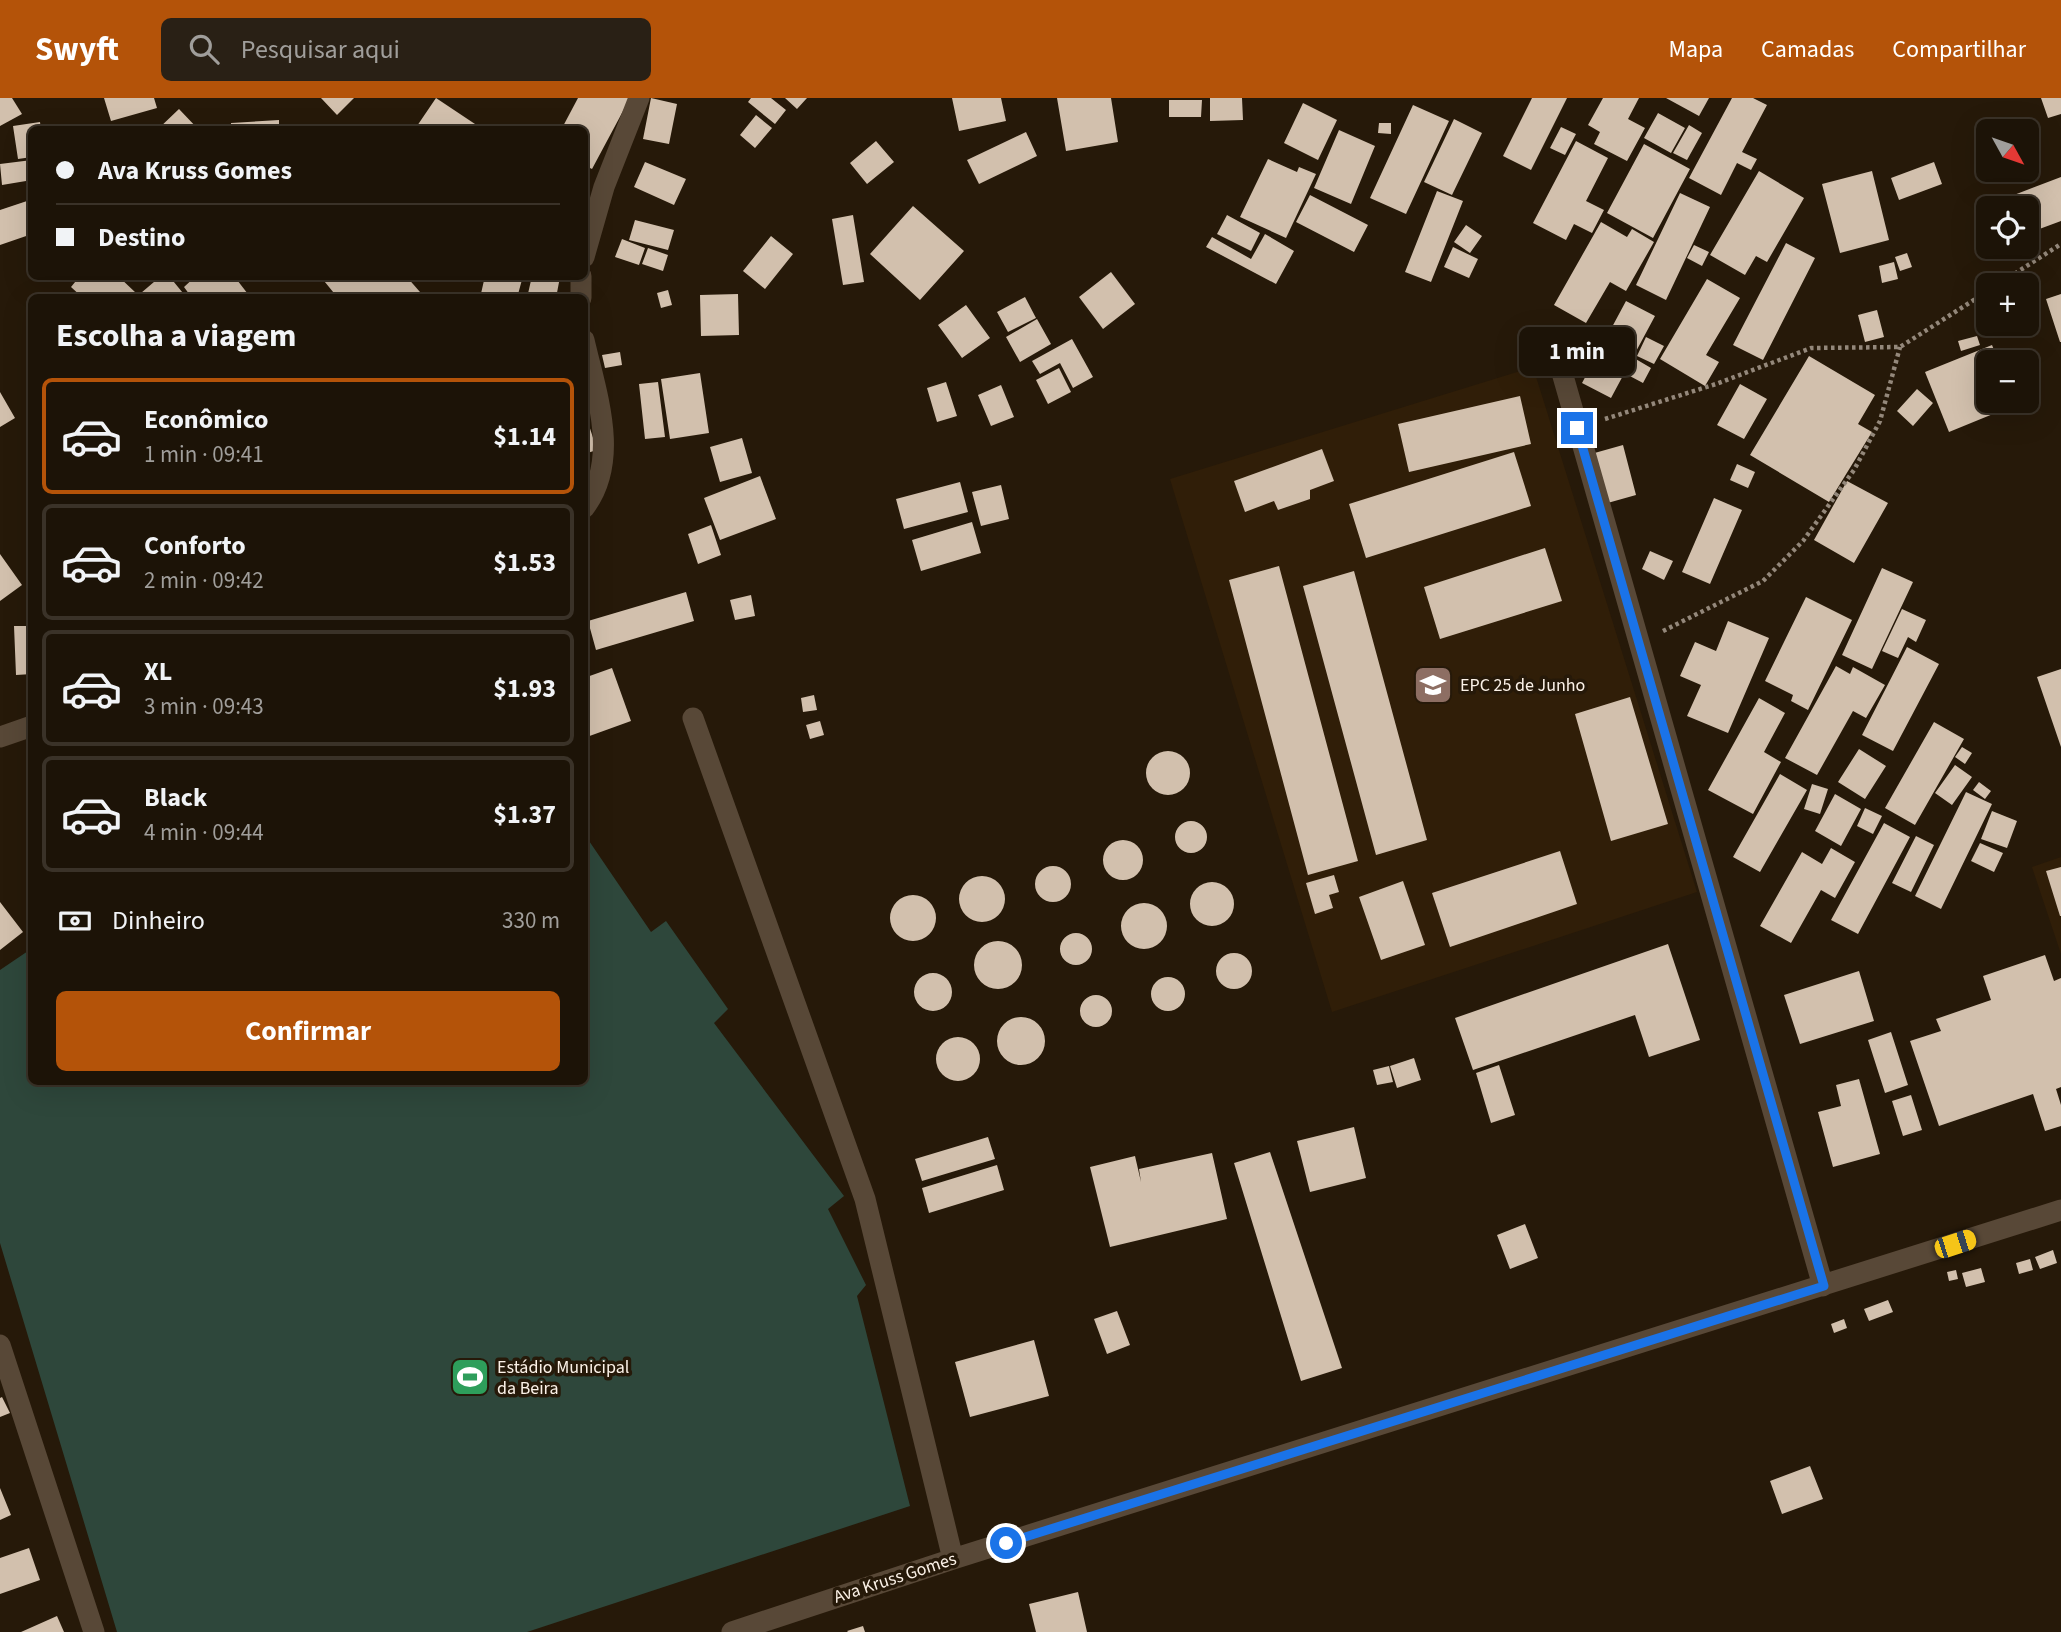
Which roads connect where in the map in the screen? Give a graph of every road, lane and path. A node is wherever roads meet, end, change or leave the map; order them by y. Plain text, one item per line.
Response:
1 (639, 98) edge
2 (588, 243) edge
3 (2061, 244) edge
4 (2016, 273) edge
5 (1976, 299) edge
6 (1900, 347) junction
7 (588, 359) edge
8 (1563, 376) dead end
9 (1577, 428) junction
10 (588, 503) edge
11 (1641, 642) junction
12 (693, 718) dead end
13 (28, 727) edge
14 (0, 737) edge
15 (2061, 1210) edge
16 (1824, 1286) junction
17 (0, 1345) edge
18 (953, 1559) junction
19 (94, 1632) edge
20 (732, 1632) edge

1 - 2 street
3 - 4 path
5 - 6 path
6 - 9 path
6 - 11 path
7 - 10 street
8 - 9 street
9 - 11 street
11 - 16 street
12 - 18 street
13 - 14 street
15 - 16 street, Ava Kruss Gomes
16 - 18 street, Ava Kruss Gomes
17 - 19 street
18 - 20 street, Ava Kruss Gomes

